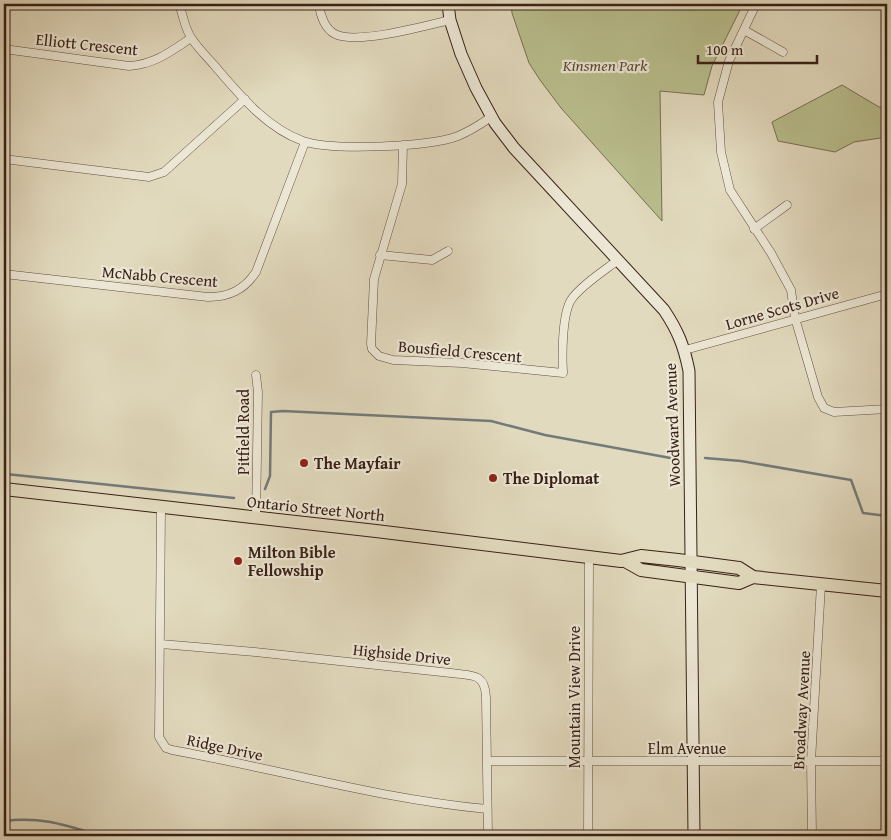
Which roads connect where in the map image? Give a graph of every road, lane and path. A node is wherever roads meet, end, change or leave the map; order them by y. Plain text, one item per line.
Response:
1 (179, 4) edge
2 (319, 4) edge
3 (448, 4) edge
4 (756, 4) edge
5 (450, 20) junction
6 (744, 30) junction
7 (191, 38) junction
8 (4, 49) edge
9 (783, 52) dead end
10 (245, 99) junction
11 (491, 117) junction
12 (305, 142) junction
13 (403, 144) junction
14 (4, 159) edge
15 (787, 205) dead end
16 (754, 228) junction
17 (448, 251) dead end
18 (380, 255) junction
19 (618, 260) junction
20 (4, 274) edge
21 (887, 294) edge
22 (795, 318) junction
23 (685, 350) junction
24 (256, 375) dead end
25 (887, 409) edge
26 (4, 489) edge
27 (161, 508) junction
28 (256, 519) junction
29 (589, 558) junction
30 (624, 561) junction
31 (691, 561) junction
32 (691, 576) junction
33 (753, 577) junction
34 (821, 585) junction
35 (887, 591) edge
36 (161, 644) junction
37 (487, 761) junction
38 (811, 761) junction
39 (887, 761) edge
40 (588, 762) junction
41 (694, 762) junction
42 (487, 810) junction
43 (488, 836) edge
44 (588, 836) edge
45 (694, 836) edge
46 (812, 836) edge

1 - 7 street
2 - 5 street
3 - 5 street, Woodward Avenue
4 - 6 street
5 - 11 street, Woodward Avenue
6 - 9 street
6 - 16 street
7 - 8 street, Elliott Crescent
7 - 10 street
10 - 12 street
10 - 14 street
11 - 13 street
11 - 19 street, Woodward Avenue
12 - 13 street
12 - 20 street, McNabb Crescent
13 - 18 street, Bousfield Crescent
15 - 16 street
16 - 22 street
17 - 18 street
18 - 19 street, Bousfield Crescent
19 - 23 street, Woodward Avenue
21 - 22 street, Lorne Scots Drive
22 - 23 street, Lorne Scots Drive
22 - 25 street
23 - 31 street, Woodward Avenue
24 - 28 street, Pitfield Road
26 - 27 main road, Ontario Street North
27 - 28 main road, Ontario Street North
27 - 36 street, Ridge Drive
28 - 29 main road, Ontario Street North
29 - 30 main road, Ontario Street North
29 - 40 street, Mountain View Drive
30 - 31 main road, Ontario Street North
30 - 32 main road, Ontario Street North
31 - 32 street, Woodward Avenue
31 - 33 main road, Ontario Street North
32 - 33 main road, Ontario Street North
32 - 41 street, Woodward Avenue
33 - 34 main road, Ontario Street North
34 - 35 main road, Ontario Street North
34 - 38 street, Broadway Avenue
36 - 37 street, Highside Drive
36 - 42 street, Ridge Drive
37 - 40 street, Elm Avenue
37 - 42 street, Highside Drive
38 - 39 street, Elm Avenue
38 - 41 street, Elm Avenue
38 - 46 street, Broadway Avenue
40 - 41 street, Elm Avenue
40 - 44 street, Mountain View Drive
41 - 45 street, Woodward Avenue
42 - 43 street, Highside Drive

